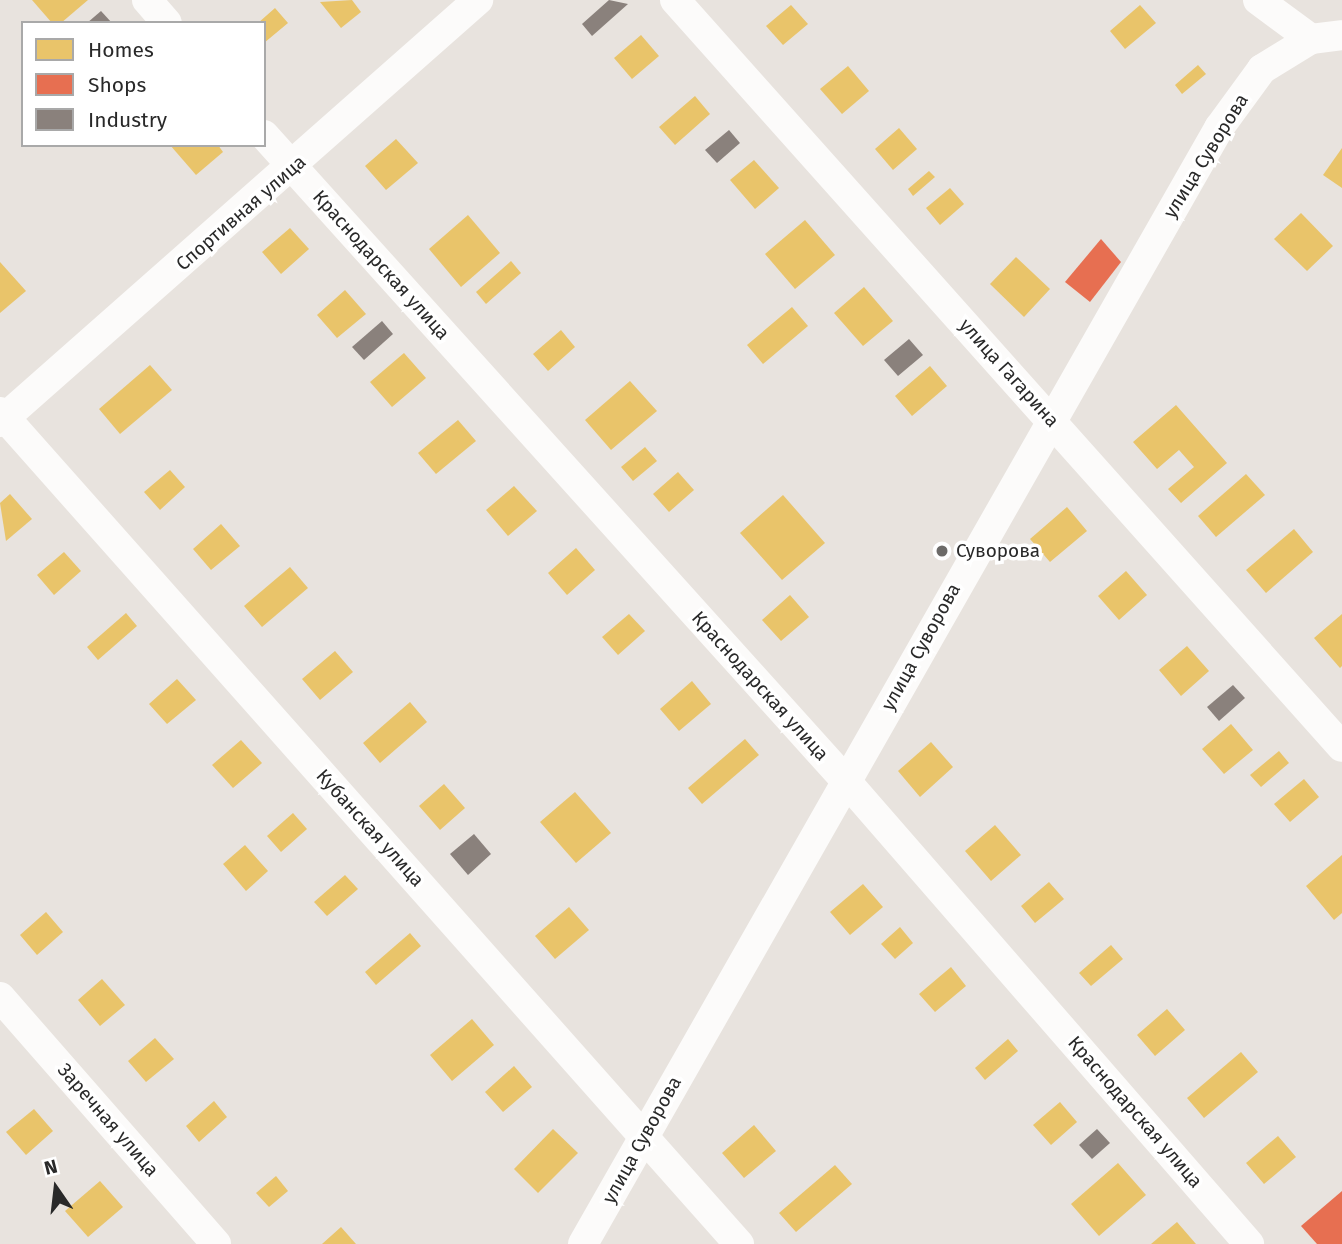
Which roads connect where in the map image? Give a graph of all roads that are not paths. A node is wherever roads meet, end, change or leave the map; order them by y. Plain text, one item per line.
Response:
1 (147, 0) edge
2 (478, 0) edge
3 (675, 0) edge
4 (1258, 0) edge
5 (165, 21) edge
6 (1342, 35) edge
7 (1311, 38) junction
8 (266, 137) edge
9 (293, 168) junction
10 (2, 417) edge
11 (1050, 418) junction
12 (1342, 747) edge
13 (846, 781) junction
14 (0, 997) edge
15 (644, 1136) junction
16 (216, 1244) edge
17 (583, 1244) edge
18 (739, 1244) edge
19 (1249, 1244) edge

1 - 5 street
2 - 9 street, Спортивная улица
3 - 11 street, улица Гагарина
4 - 7 street
6 - 7 street
7 - 11 street, улица Суворова
8 - 9 street, Краснодарская улица
9 - 10 street, Спортивная улица
9 - 13 street, Краснодарская улица
10 - 15 street, Кубанская улица
11 - 12 street, улица Гагарина
11 - 13 street, улица Суворова
13 - 15 street, улица Суворова
13 - 19 street, Краснодарская улица
14 - 16 street, Заречная улица
15 - 17 street, улица Суворова
15 - 18 street, Кубанская улица

